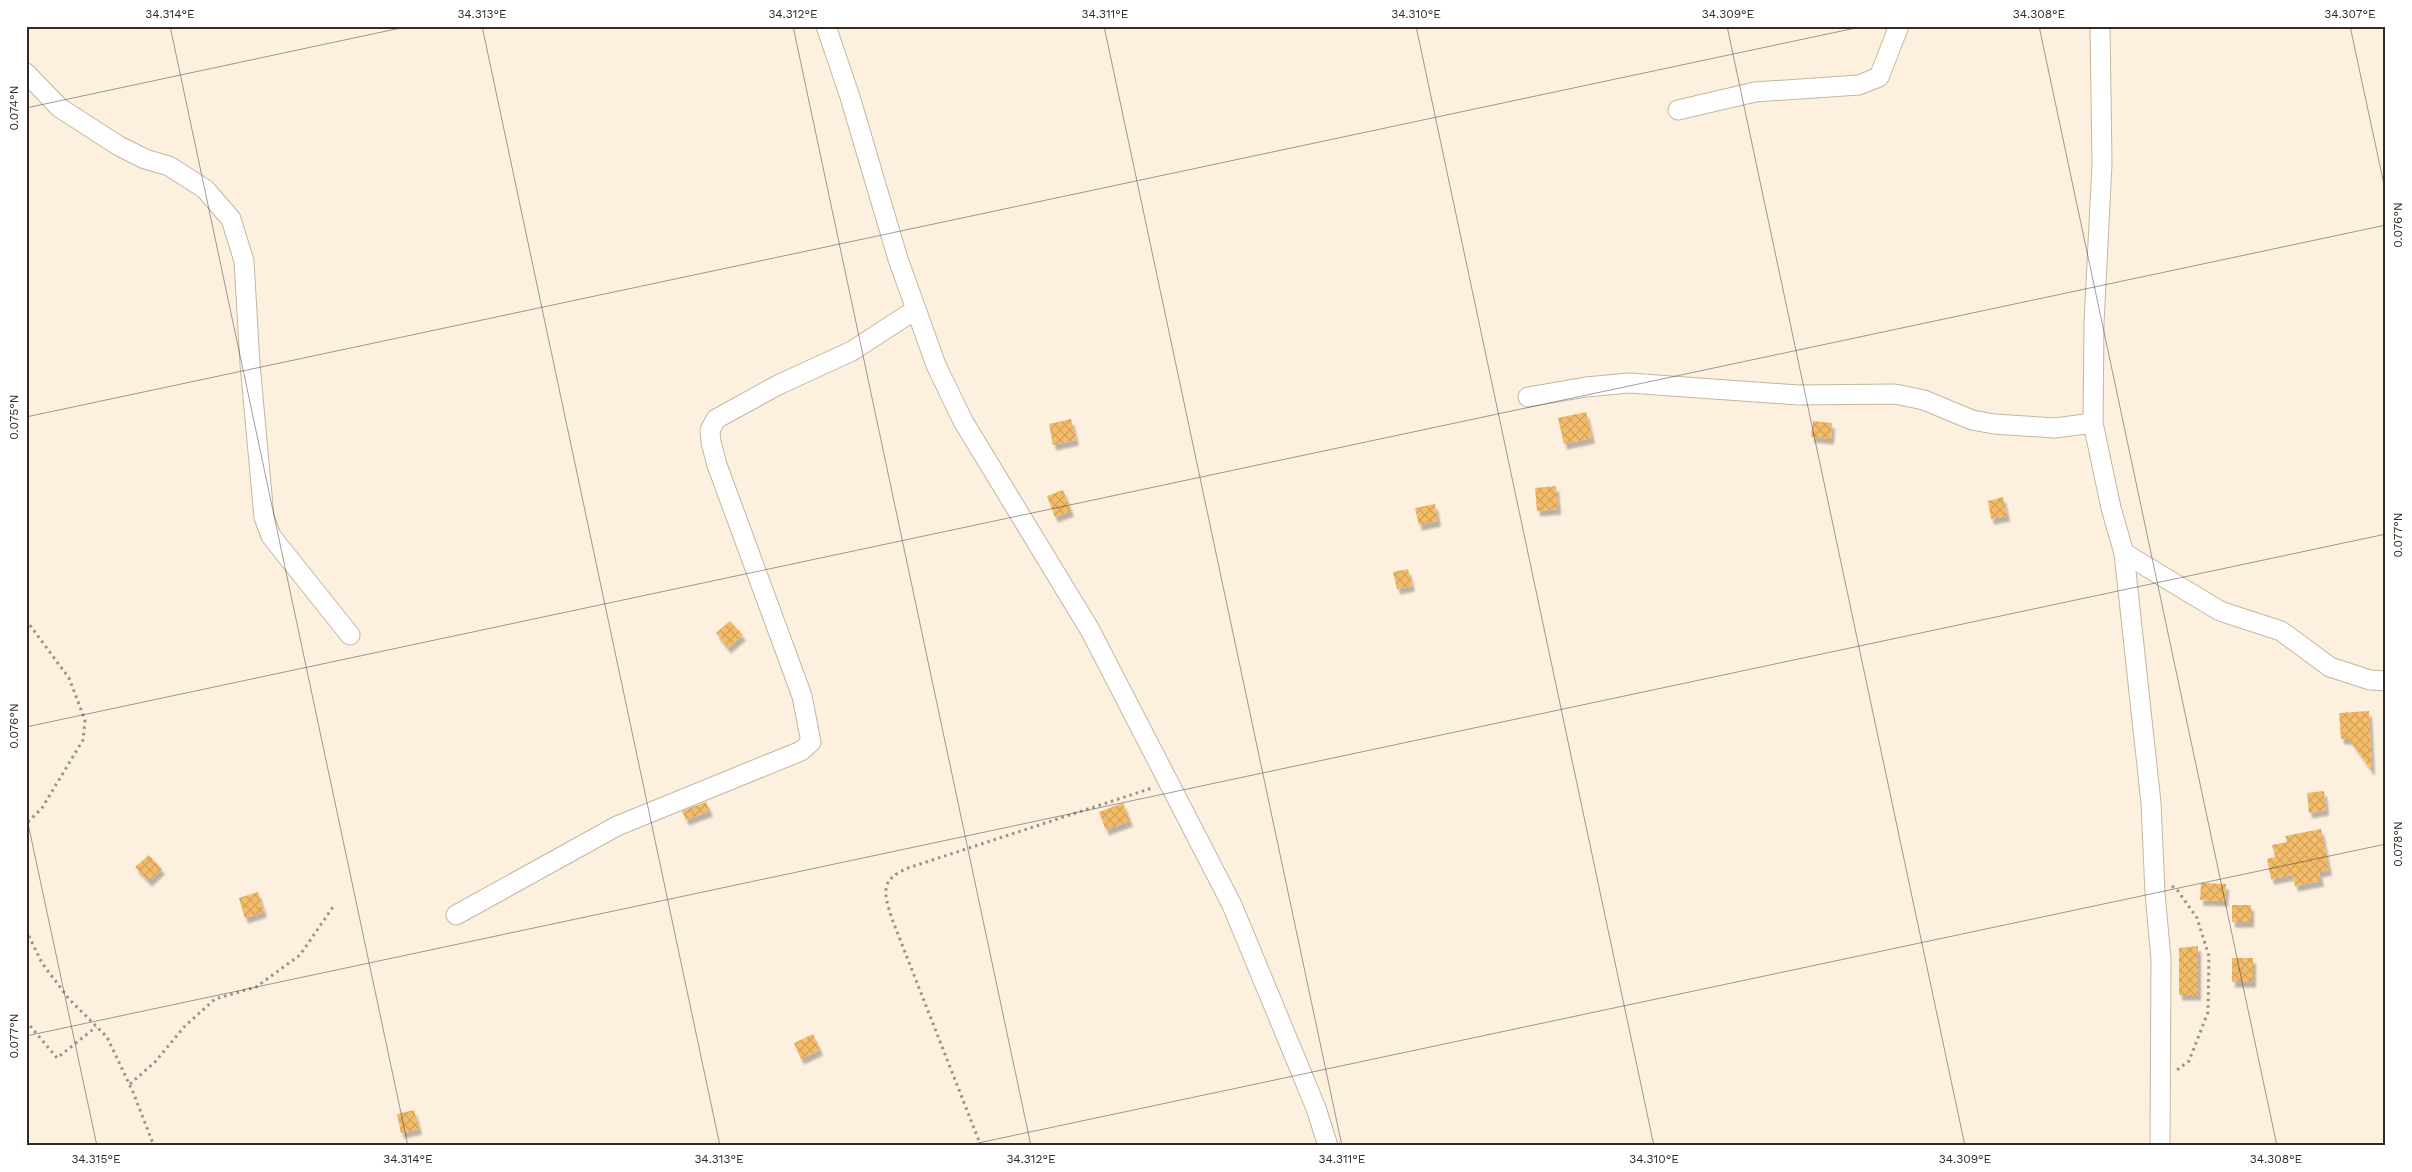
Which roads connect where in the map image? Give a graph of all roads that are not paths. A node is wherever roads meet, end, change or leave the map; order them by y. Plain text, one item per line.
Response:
1 (826, 26) edge
2 (1899, 26) edge
3 (2100, 26) edge
4 (26, 73) edge
5 (1678, 110) dead end
6 (916, 310) junction
7 (1528, 397) dead end
8 (2093, 423) junction
9 (2124, 553) junction
10 (350, 635) dead end
11 (2386, 681) edge
12 (456, 916) dead end
13 (1328, 1146) edge
14 (2160, 1146) edge

1 - 6 street
2 - 5 street
3 - 8 street
4 - 10 street
6 - 12 street
6 - 13 street
7 - 8 street
8 - 9 street
9 - 11 street
9 - 14 street

